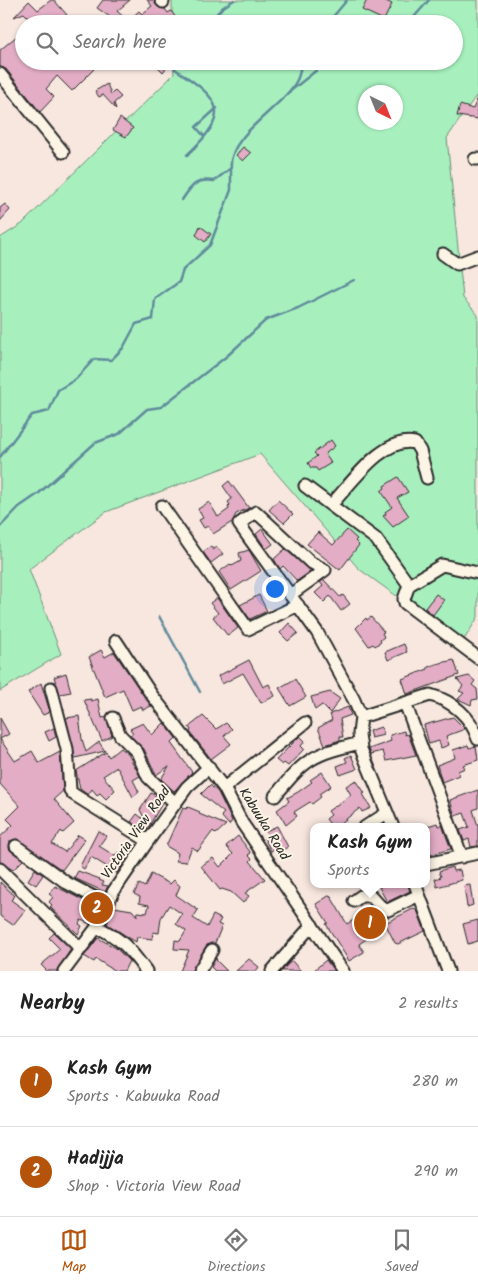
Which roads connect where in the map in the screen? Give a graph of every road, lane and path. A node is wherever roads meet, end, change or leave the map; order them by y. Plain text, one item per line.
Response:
1 (0, 74) edge
2 (63, 152) dead end
3 (443, 254) dead end
4 (478, 256) edge
5 (427, 478) dead end
6 (305, 486) dead end
7 (331, 505) junction
8 (162, 506) dead end
9 (478, 573) edge
10 (410, 585) junction
11 (290, 595) junction
12 (298, 604) junction
13 (116, 641) dead end
14 (478, 658) edge
15 (51, 688) dead end
16 (405, 703) junction
17 (361, 717) junction
18 (113, 718) dead end
19 (304, 722) dead end
20 (478, 739) edge
21 (360, 743) junction
22 (209, 768) junction
23 (224, 788) junction
24 (275, 796) dead end
25 (176, 803) junction
26 (387, 813) junction
27 (371, 823) edge
28 (391, 823) edge
29 (148, 841) junction
30 (16, 846) dead end
31 (478, 854) edge
32 (462, 857) junction
33 (430, 863) edge
34 (0, 869) edge
35 (417, 890) edge
36 (354, 901) dead end
37 (107, 904) junction
38 (312, 924) junction
39 (97, 927) junction
40 (81, 949) junction
41 (212, 950) dead end
42 (64, 971) edge
43 (146, 971) edge
44 (199, 971) edge
45 (272, 971) edge
46 (343, 971) edge
47 (448, 971) edge

1 - 2 street
3 - 4 street
5 - 7 street
6 - 7 street
7 - 10 street
8 - 12 street
9 - 10 street
10 - 14 street
11 - 11 street
11 - 12 street
12 - 17 street
13 - 22 street, Kabuuka Road
15 - 29 street
16 - 17 street
16 - 20 street
16 - 32 street
17 - 21 street
18 - 25 street
19 - 23 street
21 - 24 street
21 - 26 street
22 - 23 street, Kabuuka Road
22 - 25 street, Victoria View Road
23 - 38 street, Kabuuka Road
25 - 29 street, Victoria View Road
26 - 27 street
26 - 28 street
29 - 37 street, Victoria View Road
30 - 37 street
31 - 32 street
32 - 33 street
34 - 40 street
35 - 36 street
35 - 47 street
37 - 39 street, Victoria View Road
38 - 45 street
38 - 46 street, Kabuuka Road
39 - 40 street, Victoria View Road
39 - 43 street
40 - 42 street, Victoria View Road
41 - 44 street

